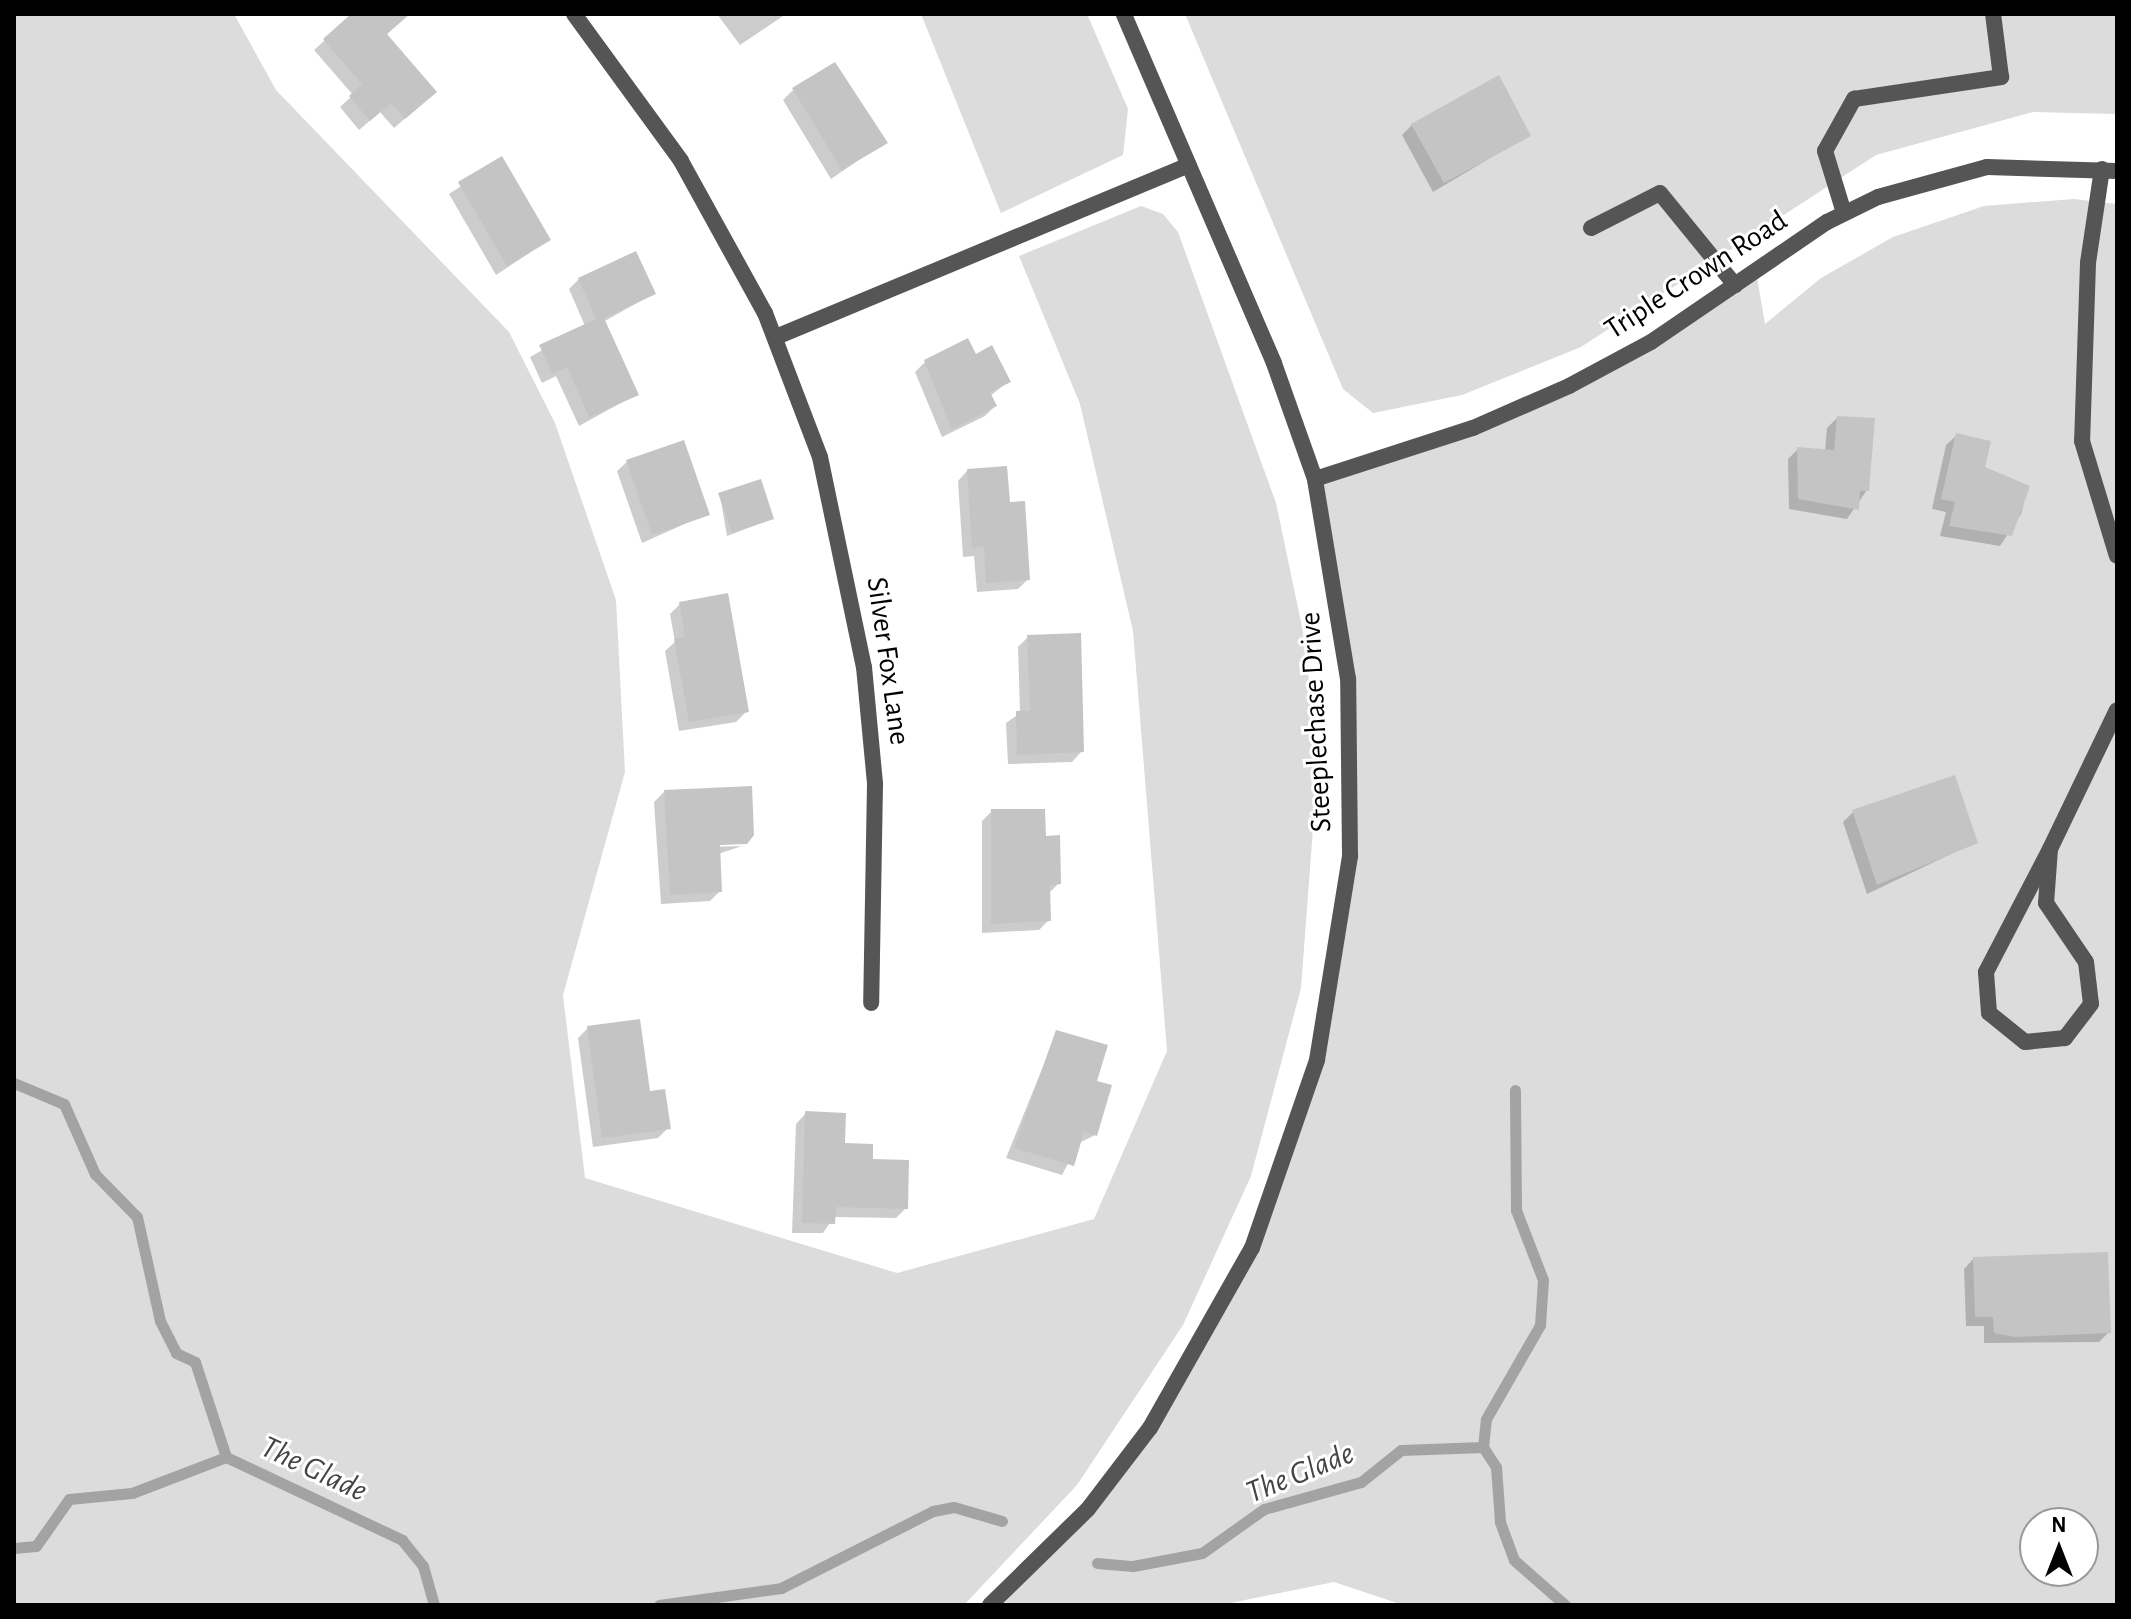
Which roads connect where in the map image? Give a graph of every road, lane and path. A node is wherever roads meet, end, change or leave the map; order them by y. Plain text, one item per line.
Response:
1 (574, 14) edge
2 (1124, 14) edge
3 (1993, 14) edge
4 (1189, 165) junction
5 (2109, 170) edge
6 (1844, 213) junction
7 (1591, 228) dead end
8 (1735, 285) junction
9 (776, 337) junction
10 (1315, 479) junction
11 (2117, 556) edge
12 (2117, 710) edge
13 (2050, 849) junction
14 (871, 1003) dead end
15 (990, 1605) edge

1 - 9 street, Silver Fox Lane
2 - 4 street, Steeplechase Drive
3 - 6 street
4 - 9 street
4 - 10 street, Steeplechase Drive
5 - 6 street, Triple Crown Road
5 - 11 street
6 - 8 street, Triple Crown Road
7 - 8 street
8 - 10 street, Triple Crown Road
9 - 14 street, Silver Fox Lane
10 - 15 street, Steeplechase Drive
12 - 13 street
13 - 13 street

